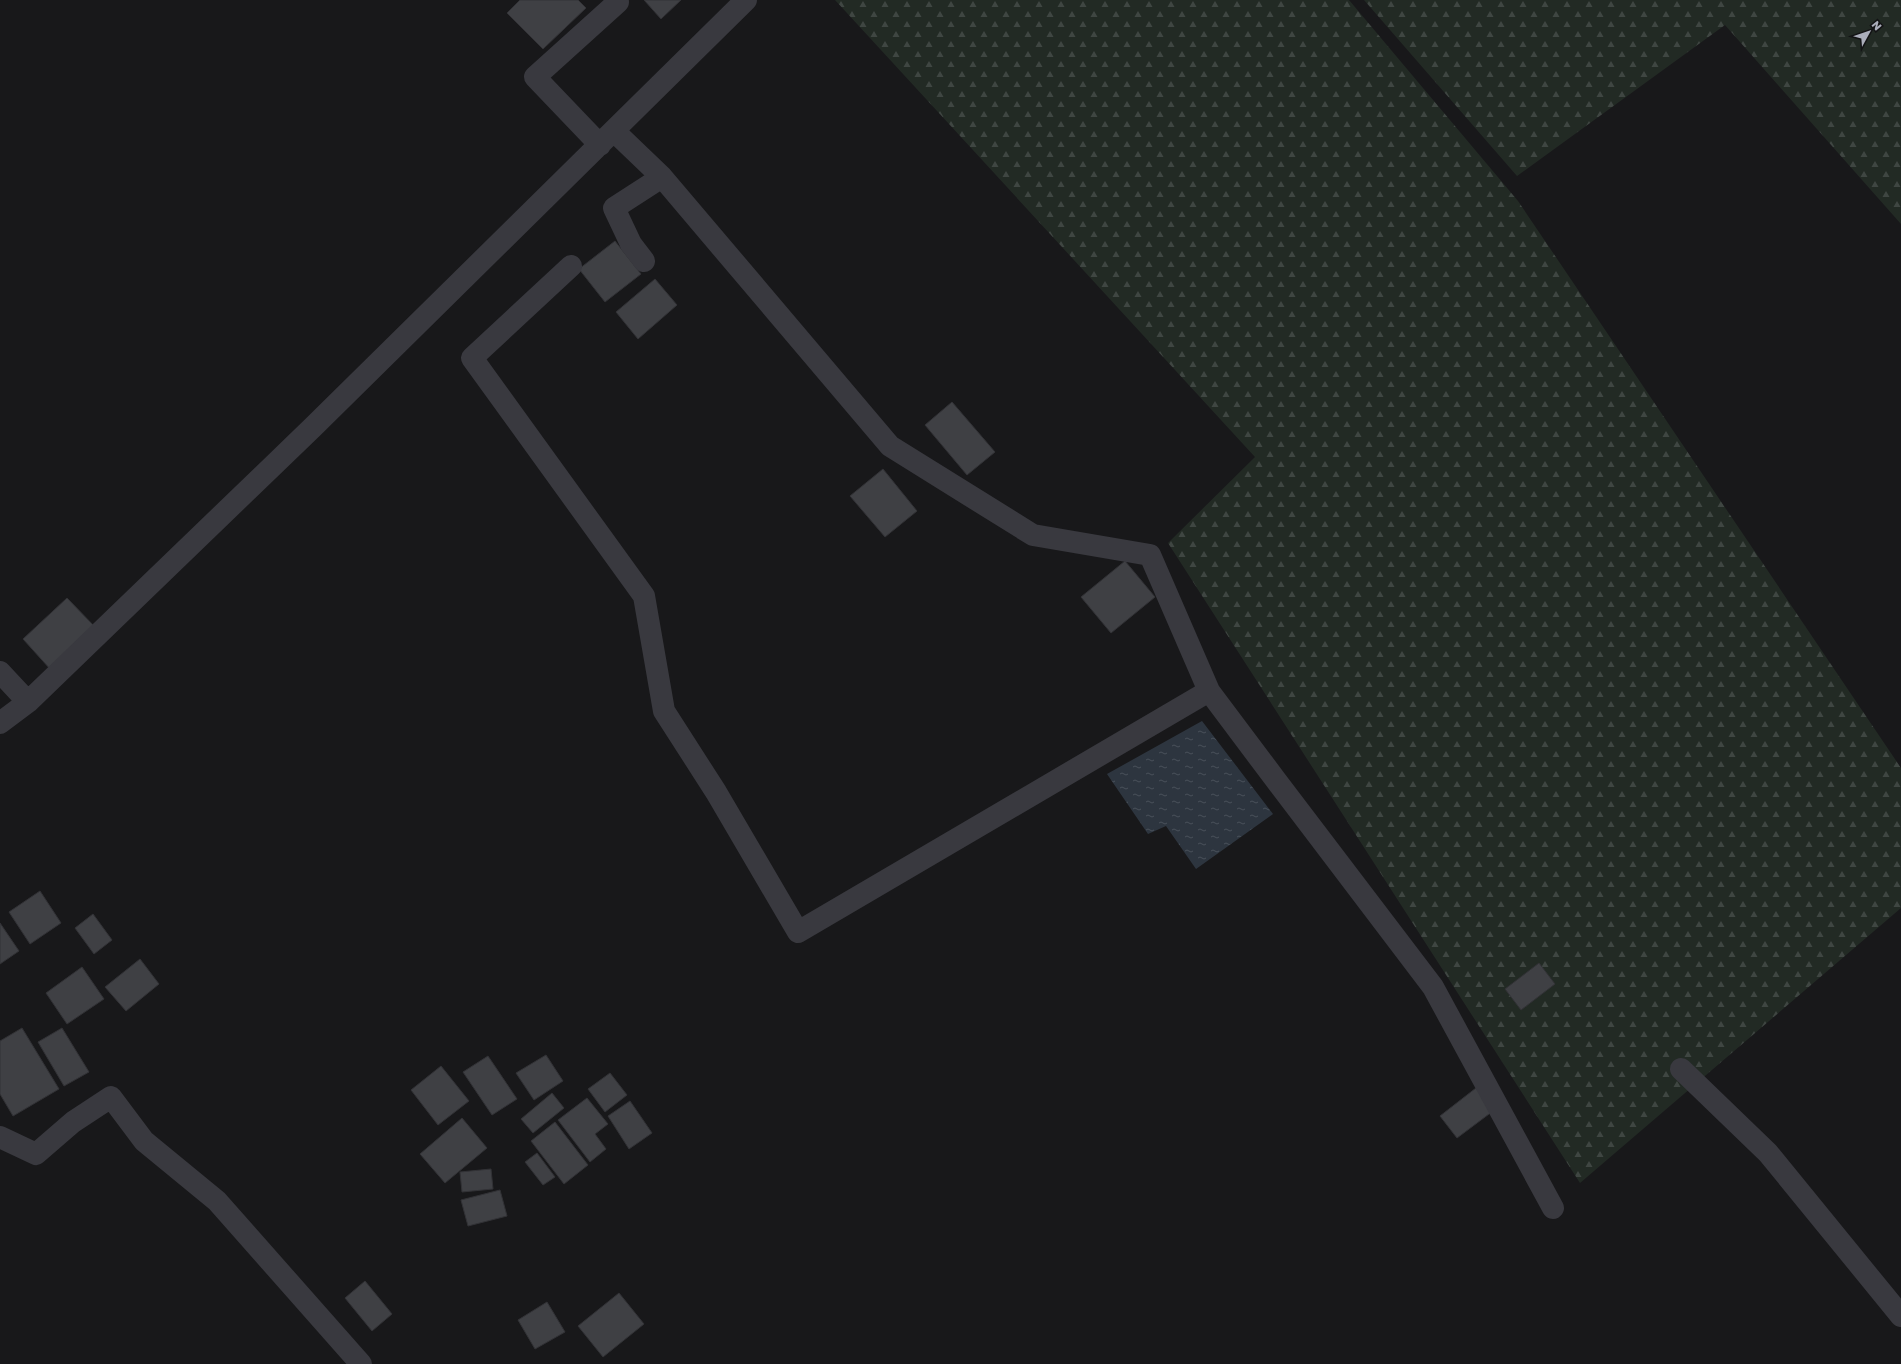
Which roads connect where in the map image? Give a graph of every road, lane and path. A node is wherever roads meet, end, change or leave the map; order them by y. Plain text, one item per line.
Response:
1 (746, 0) edge
2 (618, 2) dead end
3 (607, 138) junction
4 (662, 177) junction
5 (644, 261) dead end
6 (571, 266) dead end
7 (0, 672) edge
8 (1210, 691) junction
9 (28, 702) junction
10 (0, 723) edge
11 (1681, 1069) dead end
12 (0, 1137) edge
13 (1553, 1208) dead end
14 (1901, 1316) edge
15 (361, 1364) edge

1 - 3 street
2 - 3 street
3 - 4 street
3 - 9 street
4 - 5 street
4 - 8 street
6 - 8 street
7 - 9 street
8 - 13 street
9 - 10 street
11 - 14 street
12 - 15 street

